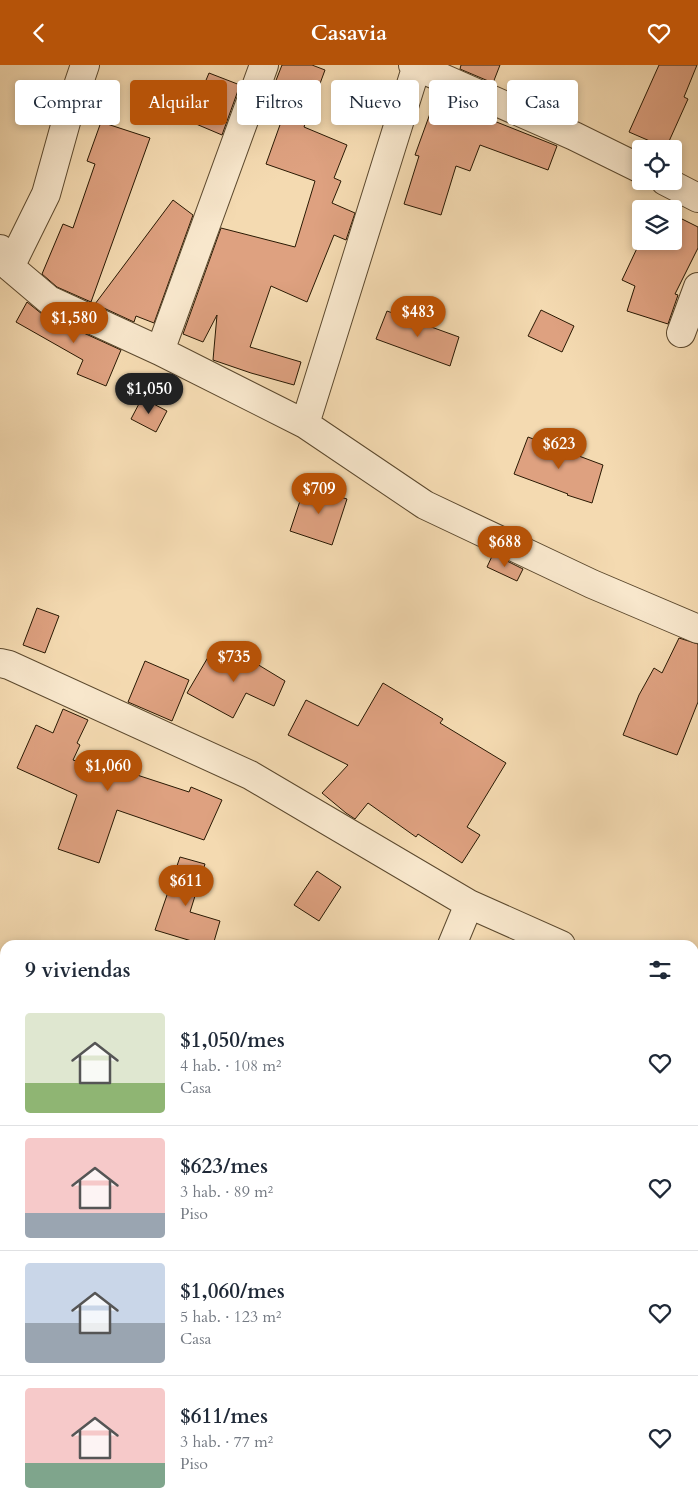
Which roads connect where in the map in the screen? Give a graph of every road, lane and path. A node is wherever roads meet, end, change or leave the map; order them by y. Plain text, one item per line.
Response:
1 (85, 65) edge
2 (264, 65) edge
3 (416, 65) edge
4 (632, 165) edge
5 (682, 190) edge
6 (698, 198) edge
7 (5, 258) edge
8 (698, 287) edge
9 (681, 333) dead end
10 (160, 351) junction
11 (305, 424) junction
12 (698, 629) edge
13 (0, 663) edge
14 (469, 904) junction
15 (454, 940) edge
16 (550, 940) edge

1 - 7 street
2 - 10 street
3 - 4 street
3 - 11 street
5 - 6 street
7 - 10 street
8 - 9 street
10 - 11 street
11 - 12 street
13 - 14 street
14 - 15 street
14 - 16 street

